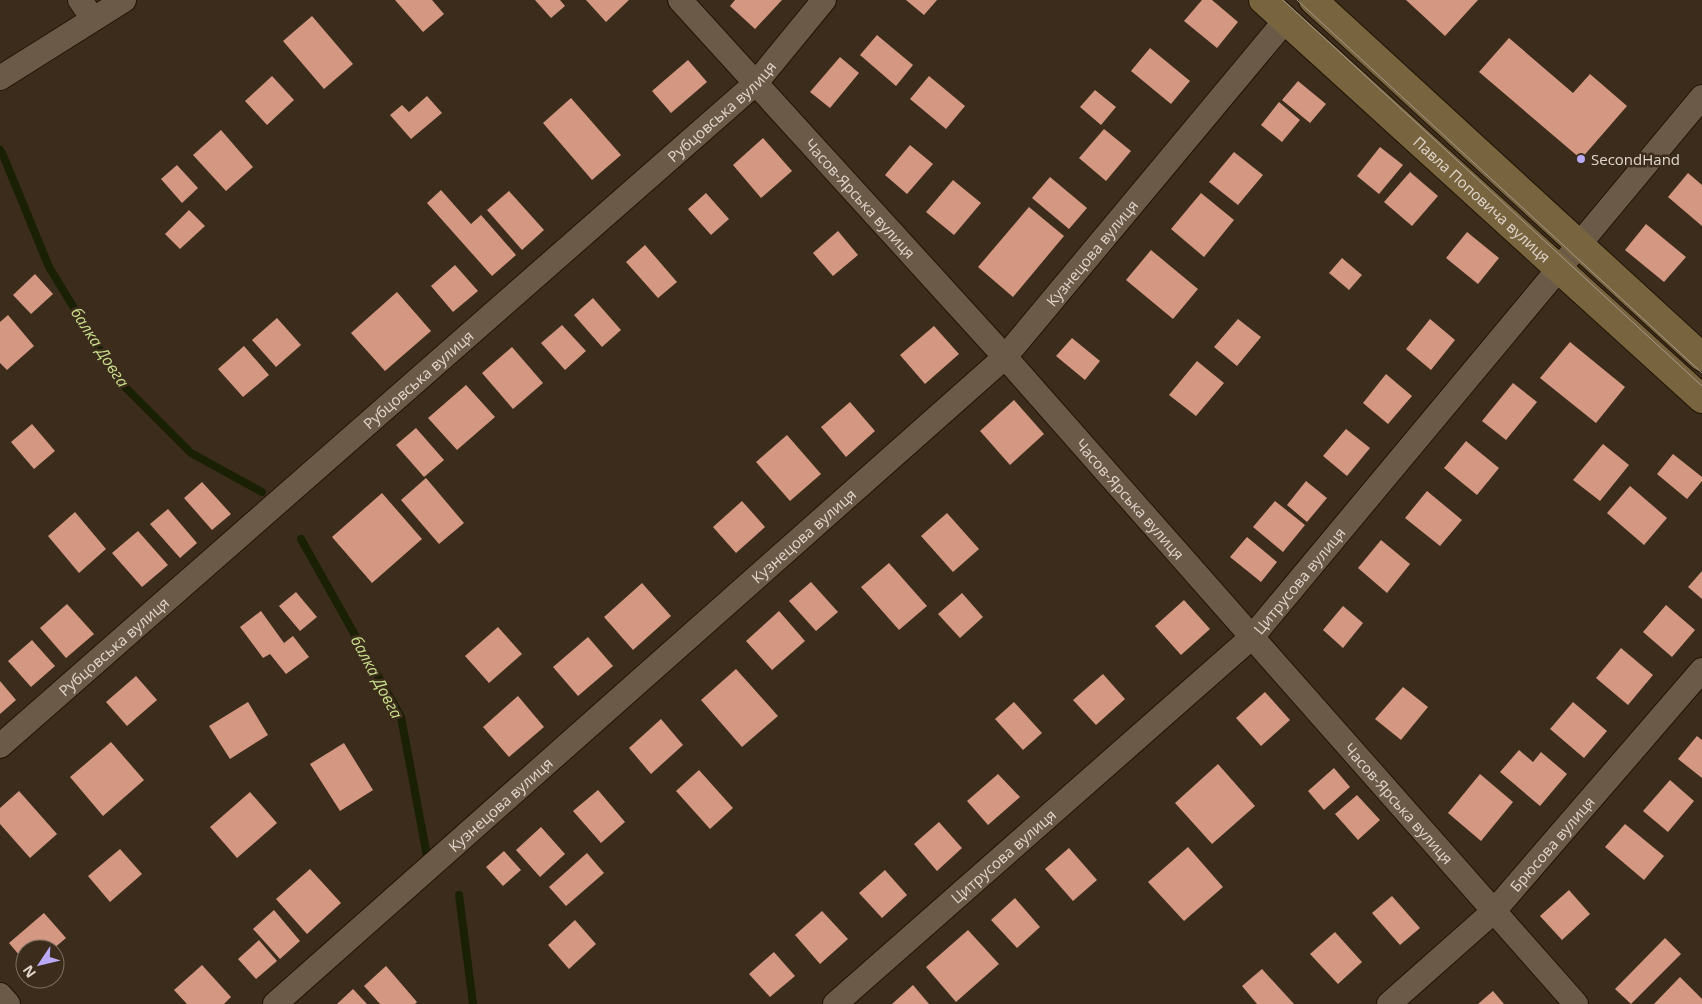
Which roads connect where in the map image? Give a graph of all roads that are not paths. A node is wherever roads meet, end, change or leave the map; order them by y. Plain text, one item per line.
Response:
1 (124, 0) edge
2 (680, 0) edge
3 (824, 0) edge
4 (1263, 0) edge
5 (1313, 0) edge
6 (87, 10) edge
7 (1285, 20) junction
8 (0, 78) edge
9 (756, 83) junction
10 (1702, 97) edge
11 (1578, 244) junction
12 (1559, 269) junction
13 (1702, 357) edge
14 (1005, 358) junction
15 (1702, 399) edge
16 (1252, 637) junction
17 (1702, 670) edge
18 (0, 746) edge
19 (1494, 911) junction
20 (0, 995) edge
21 (8, 1004) edge
22 (275, 1004) edge
23 (835, 1004) edge
24 (1389, 1004) edge
25 (1576, 1004) edge

1 - 6 street
2 - 9 street, Часов-Ярська вулиця
3 - 9 street, Рубцовська вулиця
4 - 7 main road, Павла Поповича вулиця
5 - 11 main road
6 - 8 street
7 - 12 main road, Павла Поповича вулиця
7 - 14 street, Кузнецова вулиця
9 - 14 street, Часов-Ярська вулиця
9 - 18 street, Рубцовська вулиця
10 - 11 street, Цитрусова вулиця
11 - 12 street, Цитрусова вулиця
11 - 13 main road
12 - 15 main road, Павла Поповича вулиця
12 - 16 street, Цитрусова вулиця
14 - 16 street, Часов-Ярська вулиця
14 - 22 street, Кузнецова вулиця
16 - 19 street, Часов-Ярська вулиця
16 - 23 street, Цитрусова вулиця
17 - 19 street, Брюсова вулиця
19 - 24 street, Брюсова вулиця
19 - 25 street, Часов-Ярська вулиця
20 - 21 street

